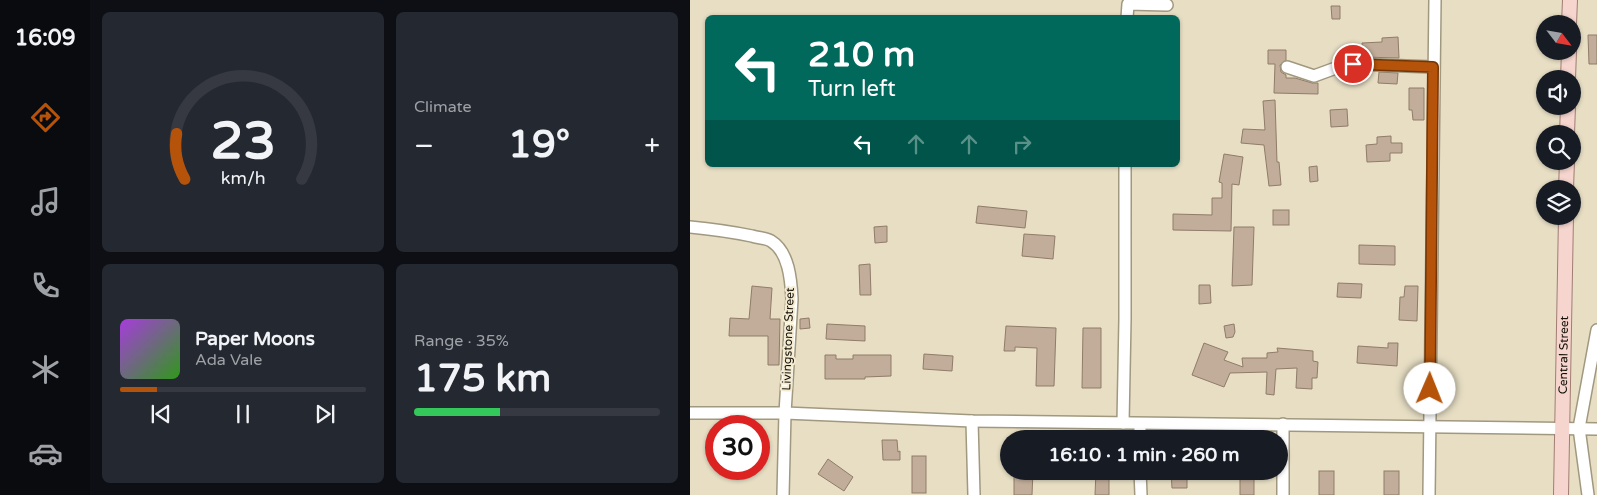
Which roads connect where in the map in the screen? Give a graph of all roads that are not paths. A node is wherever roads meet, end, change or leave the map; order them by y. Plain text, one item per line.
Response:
1 (1435, 0) edge
2 (1570, 0) edge
3 (1129, 2) edge
4 (1166, 5) dead end
5 (1127, 15) edge
6 (1570, 15) edge
7 (1433, 67) junction
8 (1287, 68) dead end
9 (1125, 167) edge
10 (1566, 225) edge
11 (690, 227) edge
12 (1597, 330) edge
13 (690, 413) edge
14 (785, 413) junction
15 (972, 421) junction
16 (1123, 423) junction
17 (1140, 424) junction
18 (1283, 424) junction
19 (1430, 427) junction
20 (1561, 428) junction
21 (1579, 428) junction
22 (1597, 429) edge
23 (1140, 430) edge
24 (1140, 480) edge
25 (783, 495) edge
26 (974, 495) edge
27 (1140, 495) edge
28 (1283, 495) edge
29 (1429, 495) edge
30 (1561, 495) edge
31 (1588, 495) edge

1 - 7 street
2 - 6 main road
3 - 4 street
3 - 5 street
7 - 8 street
7 - 19 street
9 - 16 street
10 - 20 main road, Central Street
11 - 14 street, Livingstone Street
12 - 21 street
13 - 14 street
14 - 15 street
14 - 25 street, Livingstone Street
15 - 16 street
15 - 26 street
16 - 17 street
17 - 18 street
17 - 23 street
18 - 19 street
18 - 28 street
19 - 20 street
19 - 29 street
20 - 21 street
20 - 30 main road, Central Street
21 - 22 street
21 - 31 street
24 - 27 street

